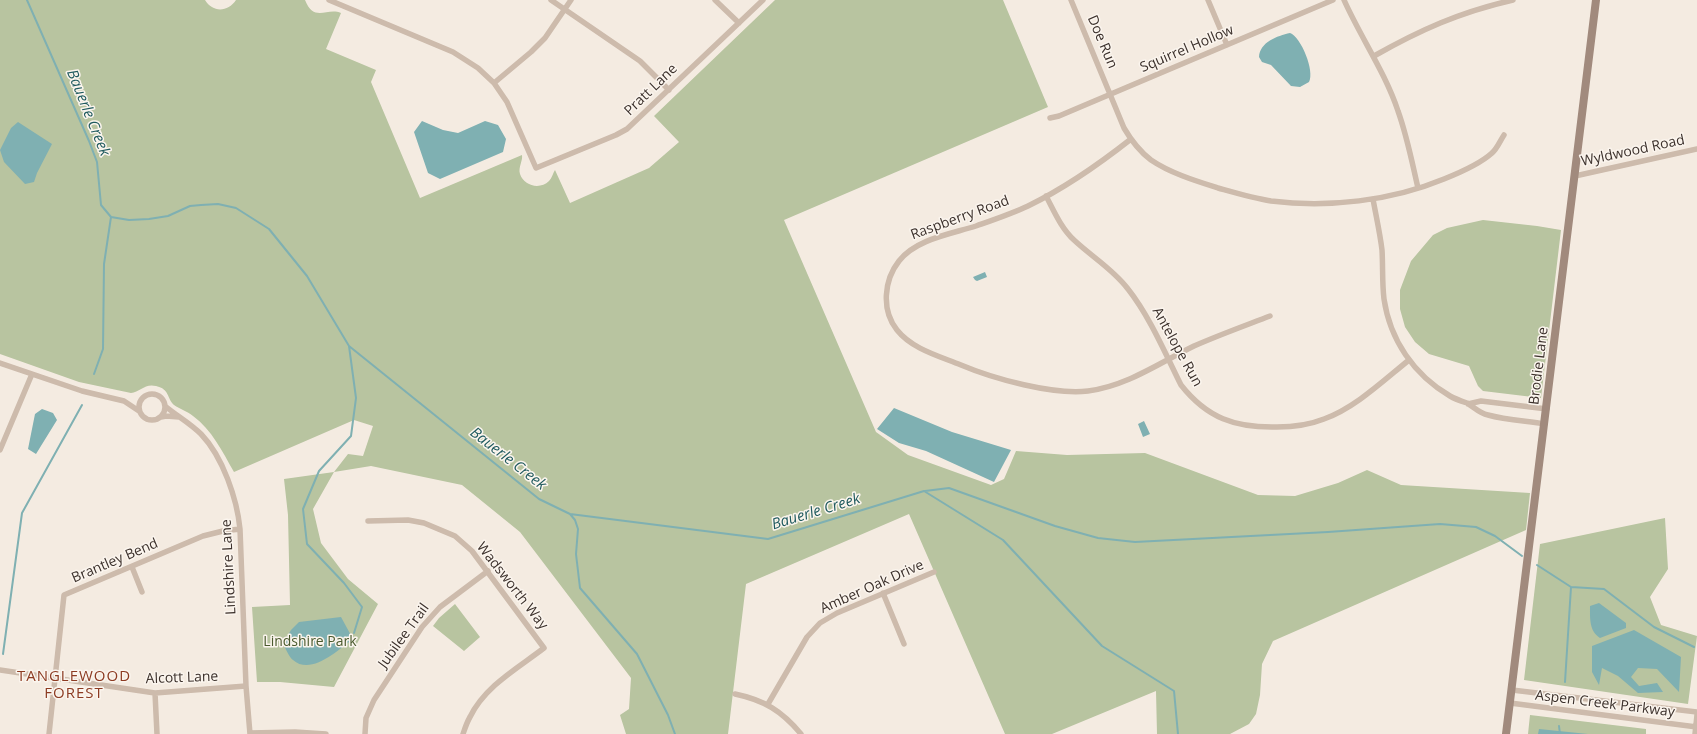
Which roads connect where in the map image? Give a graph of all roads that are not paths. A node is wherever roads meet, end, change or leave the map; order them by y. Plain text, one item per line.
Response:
1 (329, 0) edge
2 (551, 0) edge
3 (571, 0) edge
4 (715, 0) edge
5 (763, 0) edge
6 (1071, 0) edge
7 (1208, 0) edge
8 (1333, 0) edge
9 (1344, 0) edge
10 (1513, 0) edge
11 (1596, 0) edge
12 (565, 9) junction
13 (739, 23) junction
14 (1227, 45) junction
15 (1374, 56) junction
16 (494, 83) junction
17 (669, 90) junction
18 (1110, 94) junction
19 (1050, 118) dead end
20 (1504, 135) dead end
21 (1131, 139) junction
22 (1697, 149) edge
23 (1575, 176) junction
24 (1418, 188) junction
25 (1046, 196) junction
26 (1373, 199) junction
27 (1270, 316) dead end
28 (1168, 359) junction
29 (1409, 360) junction
30 (0, 363) edge
31 (32, 374) junction
32 (142, 398) junction
33 (124, 401) junction
34 (1468, 404) junction
35 (165, 406) junction
36 (1547, 409) junction
37 (139, 411) junction
38 (160, 417) junction
39 (181, 418) junction
40 (1545, 424) junction
41 (0, 450) edge
42 (368, 521) dead end
43 (240, 529) junction
44 (132, 567) junction
45 (488, 571) junction
46 (934, 572) dead end
47 (142, 592) dead end
48 (883, 593) junction
49 (904, 644) dead end
50 (0, 670) edge
51 (56, 678) junction
52 (246, 686) junction
53 (1512, 690) junction
54 (155, 693) junction
55 (735, 694) dead end
56 (1510, 703) junction
57 (768, 704) junction
58 (1697, 713) edge
59 (1696, 728) edge
60 (49, 734) edge
61 (157, 734) edge
62 (250, 734) edge
63 (326, 734) edge
64 (365, 734) edge
65 (463, 734) edge
66 (801, 734) edge
67 (1506, 734) edge
68 (1695, 734) edge

1 - 16 street
2 - 12 street
3 - 12 street
4 - 13 street
5 - 13 street, Pratt Lane
6 - 18 street, Doe Run
7 - 14 street
8 - 14 street, Squirrel Hollow
9 - 15 street
10 - 15 street
11 - 23 main road, Brodie Lane
12 - 16 street
12 - 17 street
13 - 17 street, Pratt Lane
14 - 18 street, Squirrel Hollow
15 - 24 street
16 - 17 street, Pratt Lane
18 - 19 street, Squirrel Hollow
18 - 21 street, Doe Run
20 - 24 street, Doe Run
21 - 25 street, Raspberry Road
21 - 26 street, Doe Run
22 - 23 street, Wyldwood Road
23 - 36 main road, Brodie Lane
24 - 26 street, Doe Run
25 - 28 street, Antelope Run
25 - 28 street, Raspberry Road
26 - 29 street
27 - 28 street, Raspberry Road
28 - 29 street, Antelope Run
29 - 34 street
30 - 31 street, Lindshire Lane
31 - 33 street, Lindshire Lane
31 - 41 street
32 - 33 street, Lindshire Lane
32 - 35 street, Lindshire Lane
32 - 37 street
33 - 37 street, Lindshire Lane
34 - 36 street
34 - 40 street
35 - 38 street
35 - 39 street, Lindshire Lane
36 - 40 main road, Brodie Lane
37 - 38 street, Lindshire Lane
38 - 39 street, Lindshire Lane
39 - 43 street, Lindshire Lane
40 - 53 main road, Brodie Lane
42 - 45 street, Wadsworth Way
43 - 44 street, Brantley Bend
43 - 52 street, Lindshire Lane
44 - 47 street
44 - 51 street, Brantley Bend
45 - 64 street, Jubilee Trail
45 - 65 street, Wadsworth Way
46 - 48 street, Amber Oak Drive
48 - 49 street
48 - 57 street, Amber Oak Drive
50 - 51 street, Alcott Lane
51 - 54 street, Alcott Lane
51 - 60 street, Brantley Bend
52 - 54 street, Alcott Lane
52 - 62 street, Lindshire Lane
53 - 56 main road, Brodie Lane
53 - 58 street, Aspen Creek Parkway
54 - 61 street
55 - 57 street
56 - 59 street, Aspen Creek Parkway
56 - 67 main road, Brodie Lane
57 - 66 street
58 - 59 street
59 - 68 street
62 - 63 street

